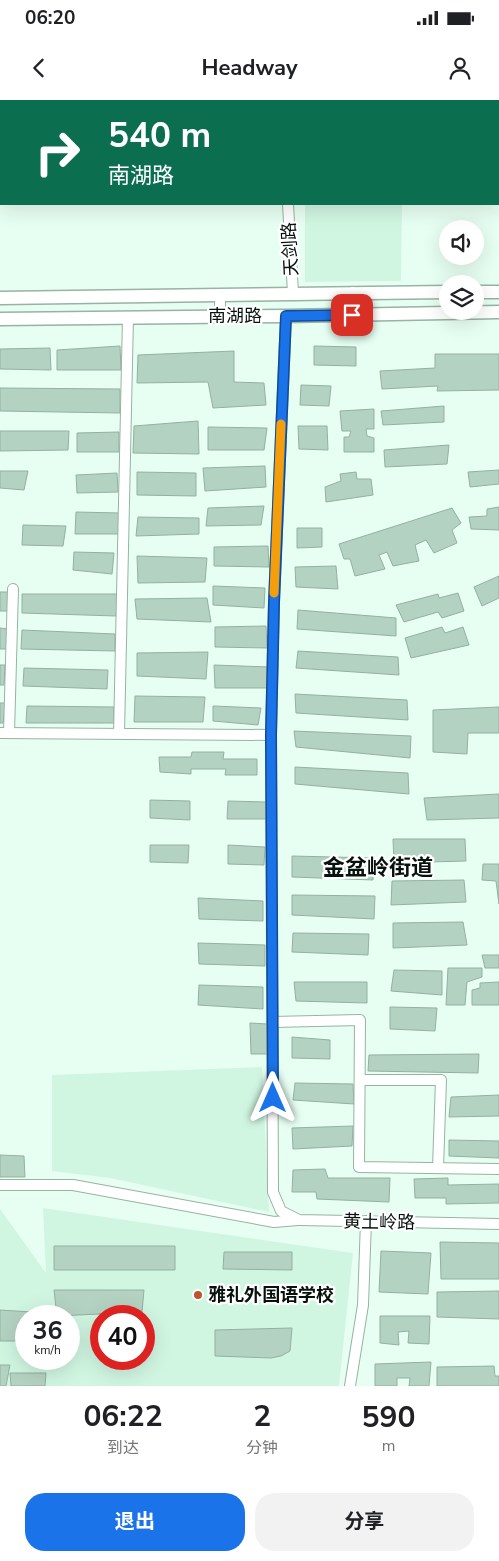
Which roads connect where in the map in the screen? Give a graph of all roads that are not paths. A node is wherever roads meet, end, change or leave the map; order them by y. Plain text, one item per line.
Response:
1 (288, 205) edge
2 (353, 292) junction
3 (439, 292) edge
4 (484, 292) edge
5 (499, 292) edge
6 (293, 293) junction
7 (220, 294) junction
8 (0, 298) edge
9 (499, 312) edge
10 (352, 315) junction
11 (220, 316) junction
12 (286, 316) junction
13 (128, 317) junction
14 (0, 319) edge
15 (13, 589) dead end
16 (5, 733) edge
17 (119, 734) junction
18 (271, 735) junction
19 (272, 1022) junction
20 (360, 1080) junction
21 (438, 1168) junction
22 (499, 1169) edge
23 (0, 1185) edge
24 (299, 1220) junction
25 (366, 1221) junction
26 (499, 1224) edge
27 (350, 1386) edge

1 - 6 street, 天剑路
2 - 3 main road, 南湖路
2 - 6 main road, 南湖路
2 - 10 street
4 - 5 main road
6 - 7 main road, 南湖路
7 - 8 main road, 南湖路
7 - 11 street
9 - 10 main road, 南湖路
10 - 12 main road, 南湖路
11 - 12 main road, 南湖路
11 - 13 main road, 南湖路
12 - 18 street
13 - 14 main road, 南湖路
13 - 17 street
15 - 16 street
16 - 17 street
17 - 18 street
18 - 19 street
19 - 20 street
19 - 24 street
20 - 21 street
20 - 21 street
21 - 22 street
23 - 24 street, 黄土岭路
24 - 25 street, 黄土岭路
25 - 26 street, 黄土岭路
25 - 27 street

